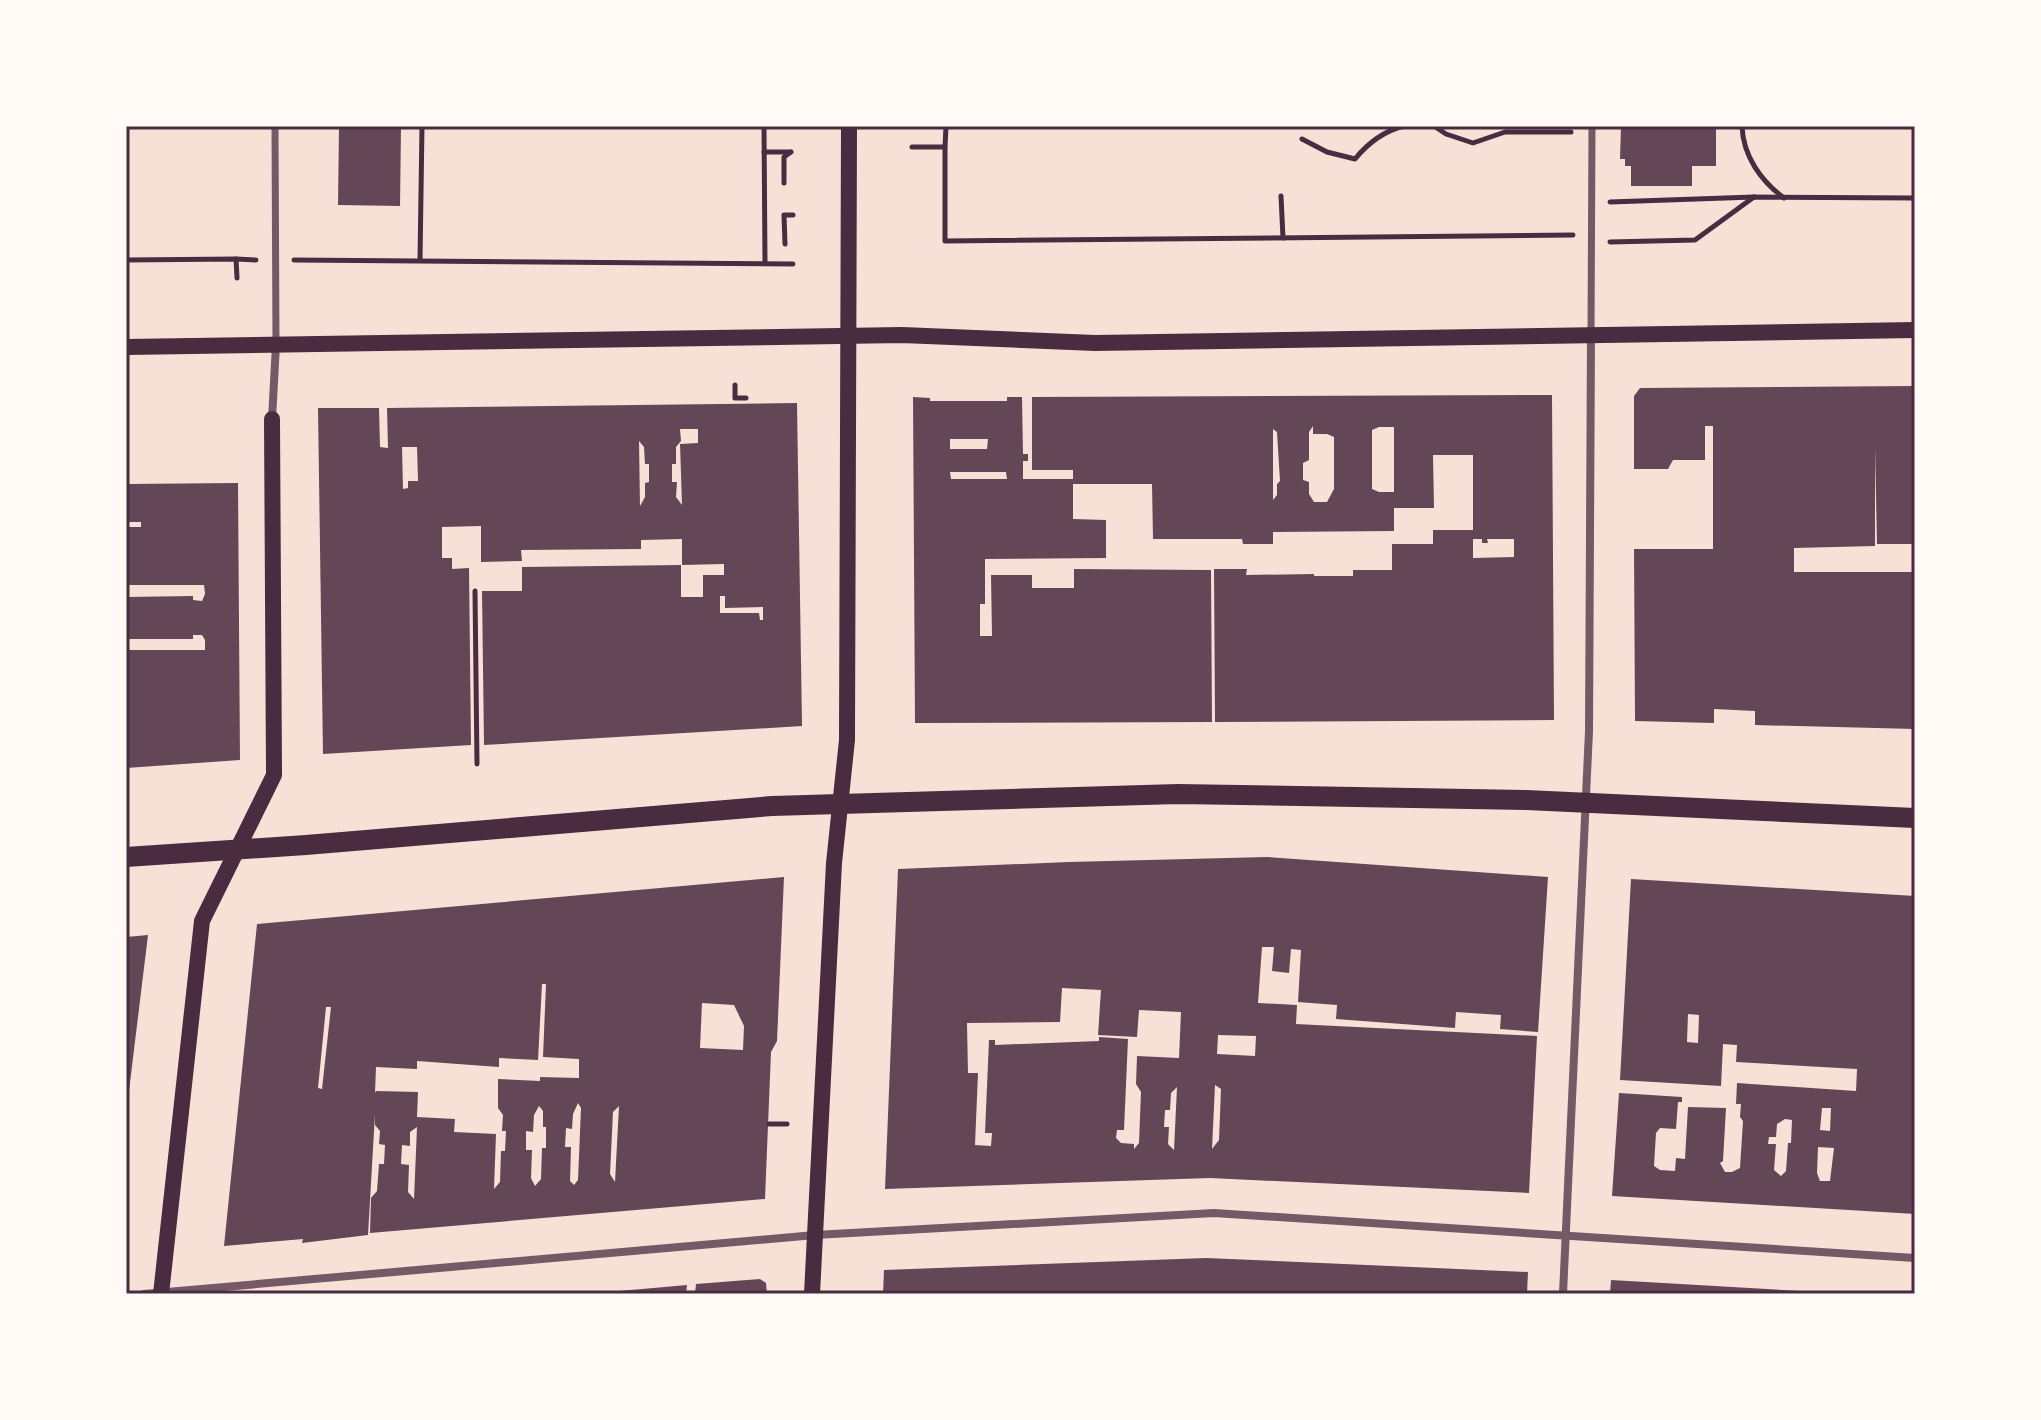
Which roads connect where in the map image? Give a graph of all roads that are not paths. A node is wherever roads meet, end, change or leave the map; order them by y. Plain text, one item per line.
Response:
1 (275, 126) edge
2 (849, 126) edge
3 (1592, 129) edge
4 (1915, 330) edge
5 (1591, 335) junction
6 (848, 336) junction
7 (276, 345) junction
8 (126, 347) edge
9 (272, 419) joint
10 (840, 803) junction
11 (1586, 803) junction
12 (1915, 818) edge
13 (236, 849) junction
14 (126, 857) edge
15 (815, 1235) junction
16 (1566, 1235) junction
17 (1915, 1258) edge
18 (161, 1293) edge
19 (144, 1294) edge
20 (812, 1294) edge
21 (1563, 1294) edge

1 - 7 street
2 - 6 main road
3 - 5 street
4 - 5 main road
5 - 6 main road
5 - 11 street
6 - 7 main road
6 - 10 main road
7 - 8 main road
7 - 9 street
9 - 13 main road
10 - 11 main road
10 - 13 main road
10 - 15 main road
11 - 12 main road
11 - 16 street
13 - 14 main road
13 - 18 main road
15 - 16 street
15 - 18 street
15 - 20 main road
16 - 17 street
16 - 21 street
18 - 19 street

